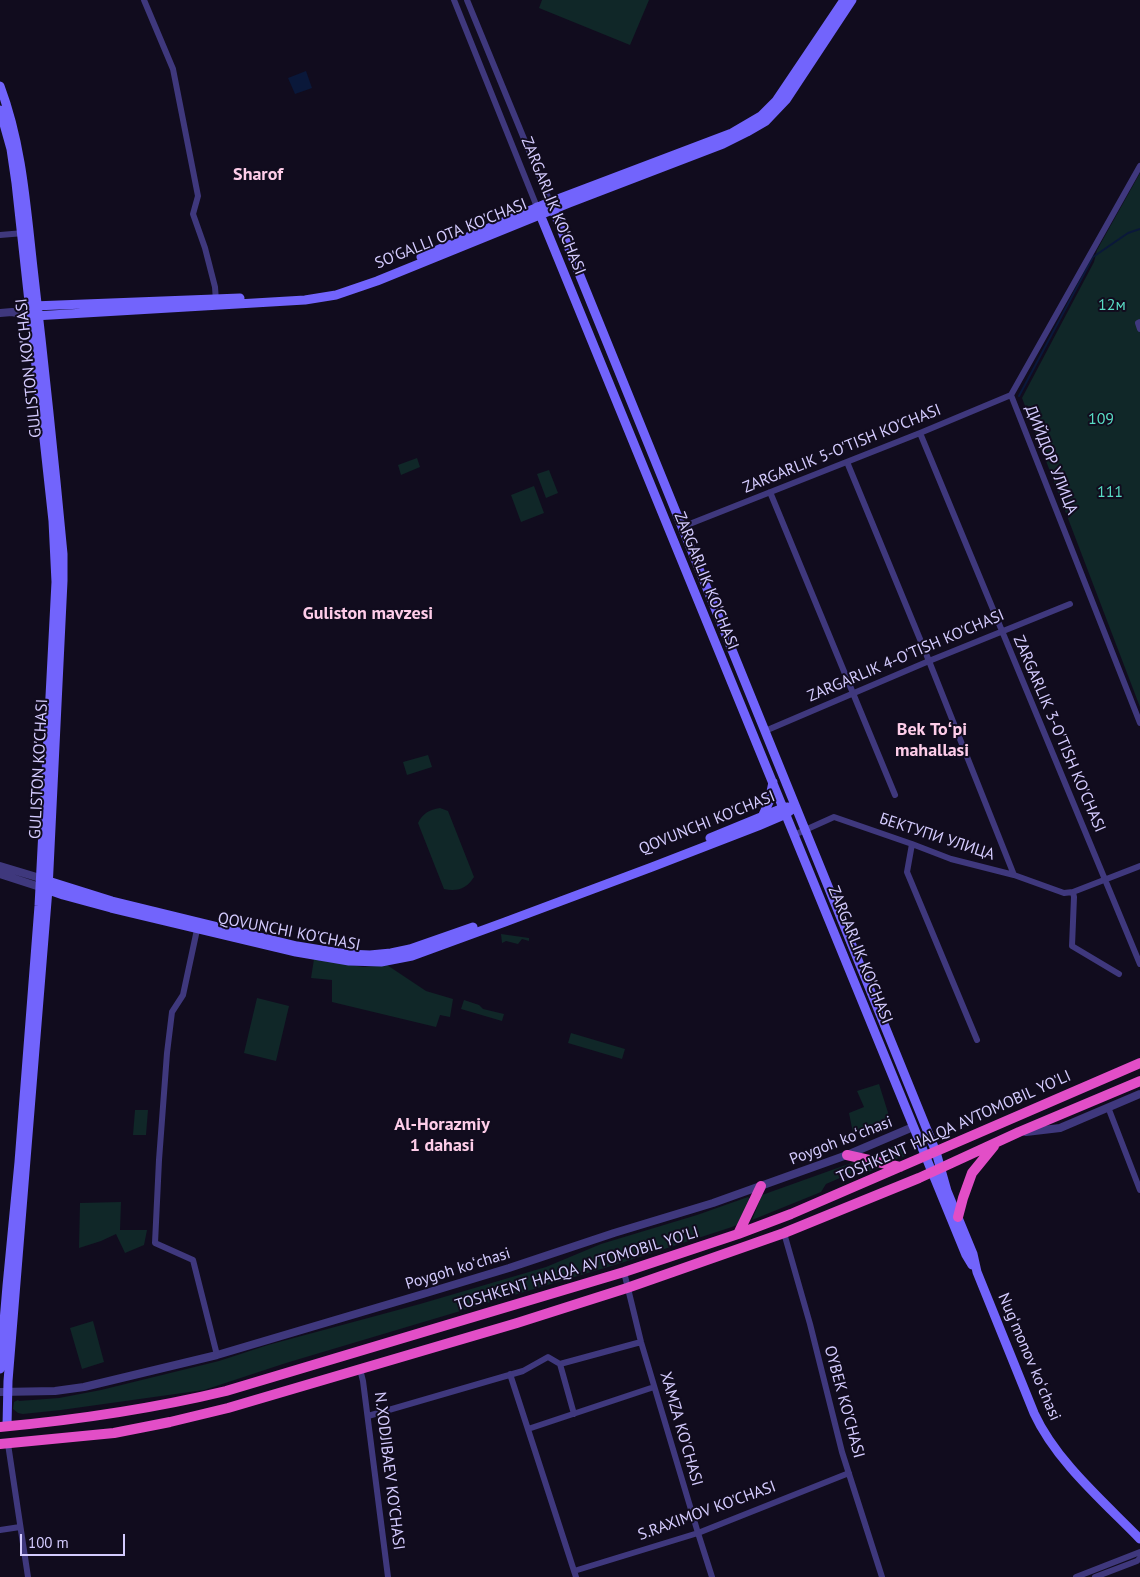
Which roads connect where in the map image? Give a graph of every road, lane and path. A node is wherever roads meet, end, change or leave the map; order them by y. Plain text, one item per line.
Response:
1 (144, 0) edge
2 (454, 0) edge
3 (467, 0) edge
4 (844, 0) edge
5 (852, 0) edge
6 (0, 86) edge
7 (0, 110) edge
8 (516, 120) junction
9 (504, 125) junction
10 (1140, 166) edge
11 (552, 205) junction
12 (539, 211) junction
13 (25, 233) junction
14 (0, 235) edge
15 (216, 303) junction
16 (34, 305) junction
17 (12, 312) junction
18 (0, 313) edge
19 (35, 315) junction
20 (1140, 322) edge
21 (1140, 329) edge
22 (1011, 395) junction
23 (920, 433) junction
24 (656, 462) junction
25 (847, 462) junction
26 (643, 467) junction
27 (660, 471) junction
28 (647, 476) junction
29 (770, 492) junction
30 (682, 528) junction
31 (671, 532) junction
32 (1070, 604) dead end
33 (1002, 632) junction
34 (929, 661) junction
35 (852, 694) junction
36 (1140, 724) edge
37 (765, 731) junction
38 (754, 736) junction
39 (773, 782) junction
40 (895, 795) dead end
41 (796, 806) junction
42 (785, 811) junction
43 (762, 817) junction
44 (805, 830) junction
45 (794, 835) junction
46 (912, 844) junction
47 (0, 866) edge
48 (1140, 866) edge
49 (0, 874) edge
50 (1014, 875) junction
51 (1105, 879) junction
52 (44, 884) junction
53 (1073, 892) junction
54 (198, 925) junction
55 (1140, 964) edge
56 (1119, 974) dead end
57 (977, 1040) dead end
58 (1140, 1063) edge
59 (1140, 1080) edge
60 (1140, 1094) edge
61 (1062, 1096) junction
62 (1108, 1107) junction
63 (1069, 1110) junction
64 (913, 1127) junction
65 (1019, 1132) junction
66 (996, 1142) junction
67 (936, 1152) junction
68 (847, 1155) junction
69 (925, 1157) junction
70 (901, 1167) junction
71 (936, 1170) junction
72 (761, 1186) junction
73 (1140, 1190) edge
74 (958, 1218) junction
75 (738, 1234) junction
76 (784, 1234) junction
77 (624, 1272) junction
78 (977, 1272) junction
79 (627, 1288) junction
80 (641, 1342) junction
81 (216, 1355) junction
82 (560, 1364) junction
83 (0, 1369) edge
84 (360, 1369) junction
85 (510, 1374) junction
86 (654, 1387) junction
87 (4, 1392) edge
88 (168, 1405) junction
89 (574, 1414) junction
90 (368, 1416) junction
91 (170, 1422) junction
92 (2, 1428) edge
93 (528, 1429) junction
94 (4, 1444) edge
95 (848, 1473) junction
96 (20, 1527) junction
97 (0, 1530) edge
98 (698, 1533) junction
99 (1140, 1539) edge
100 (1140, 1552) edge
101 (1140, 1558) edge
102 (575, 1574) edge
103 (28, 1577) edge
104 (388, 1577) edge
105 (712, 1577) edge
106 (882, 1577) edge
107 (1076, 1577) edge
108 (1095, 1577) edge

1 - 15 street
2 - 9 street, ZARGARLIK KO'CHASI
3 - 8 street, ZARGARLIK KO'CHASI
4 - 11 main road, SO'GALLI OTA KO'CHASI
5 - 11 main road, SO'GALLI OTA KO'CHASI
6 - 13 main road, GULISTON KO'CHASI
7 - 13 main road, GULISTON KO'CHASI
8 - 9 street
8 - 11 street, ZARGARLIK KO'CHASI
9 - 12 street, ZARGARLIK KO'CHASI
10 - 22 street, ДИЙДОР УЛИЦА
11 - 12 main road, SO'GALLI OTA KO'CHASI
11 - 24 main road, ZARGARLIK KO'CHASI
12 - 15 main road, SO'GALLI OTA KO'CHASI
12 - 26 main road, ZARGARLIK KO'CHASI
13 - 14 street
13 - 16 main road, GULISTON KO'CHASI
15 - 16 main road, SO'GALLI OTA KO'CHASI
15 - 19 main road, SO'GALLI OTA KO'CHASI
16 - 17 street, SO'GALLI OTA KO'CHASI
16 - 19 main road, GULISTON KO'CHASI
17 - 18 street, SO'GALLI OTA KO'CHASI
17 - 19 street, SO'GALLI OTA KO'CHASI
19 - 52 main road, GULISTON KO'CHASI
20 - 21 street
22 - 23 street, ZARGARLIK 5-O'TISH KO'CHASI
22 - 36 street, ДИЙДОР УЛИЦА
23 - 25 street, ZARGARLIK 5-O'TISH KO'CHASI
23 - 33 street, ZARGARLIK 3-O'TISH KO'CHASI
24 - 26 main road
24 - 27 main road, ZARGARLIK KO'CHASI
25 - 29 street, ZARGARLIK 5-O'TISH KO'CHASI
25 - 34 street
26 - 28 main road, ZARGARLIK KO'CHASI
27 - 28 main road
27 - 30 main road, ZARGARLIK KO'CHASI
28 - 31 main road, ZARGARLIK KO'CHASI
29 - 30 street, ZARGARLIK 5-O'TISH KO'CHASI
29 - 35 street
30 - 31 main road
30 - 37 main road, ZARGARLIK KO'CHASI
31 - 38 main road, ZARGARLIK KO'CHASI
32 - 33 street, ZARGARLIK 4-O'TISH KO'CHASI
33 - 34 street, ZARGARLIK 4-O'TISH KO'CHASI
33 - 51 street, ZARGARLIK 3-O'TISH KO'CHASI
34 - 35 street, ZARGARLIK 4-O'TISH KO'CHASI
34 - 50 street
35 - 37 street, ZARGARLIK 4-O'TISH KO'CHASI
35 - 40 street
37 - 38 main road, ZARGARLIK 4-O'TISH KO'CHASI
37 - 41 main road, ZARGARLIK KO'CHASI
38 - 39 main road, ZARGARLIK KO'CHASI
39 - 42 main road, ZARGARLIK KO'CHASI
39 - 43 main road
41 - 42 main road, QOVUNCHI KO'CHASI
41 - 44 main road, ZARGARLIK KO'CHASI
42 - 43 main road, QOVUNCHI KO'CHASI
42 - 45 main road, ZARGARLIK KO'CHASI
42 - 54 main road, QOVUNCHI KO'CHASI
43 - 54 main road, QOVUNCHI KO'CHASI
44 - 45 street, БЕКТУПИ УЛИЦА
44 - 46 street, БЕКТУПИ УЛИЦА
44 - 67 main road, ZARGARLIK KO'CHASI
45 - 64 main road, ZARGARLIK KO'CHASI
46 - 50 street, БЕКТУПИ УЛИЦА
46 - 57 street
47 - 52 street, QOVUNCHI KO'CHASI
48 - 51 street
49 - 52 street, QOVUNCHI KO'CHASI
50 - 53 street, БЕКТУПИ УЛИЦА
51 - 53 street
51 - 55 street, ZARGARLIK 3-O'TISH KO'CHASI
52 - 54 main road, QOVUNCHI KO'CHASI
52 - 83 main road, GULISTON KO'CHASI
52 - 87 main road, GULISTON KO'CHASI
53 - 56 street
54 - 81 street
58 - 61 highway, TOSHKENT HALQA AVTOMOBIL YO'LI
59 - 63 highway, TOSHKENT HALQA AVTOMOBIL YO'LI
60 - 62 street
61 - 63 highway
61 - 67 highway, TOSHKENT HALQA AVTOMOBIL YO'LI
62 - 65 street
62 - 73 street
63 - 65 highway, TOSHKENT HALQA AVTOMOBIL YO'LI
64 - 68 street, Poygoh koʻchasi
64 - 69 main road, ZARGARLIK KO'CHASI
65 - 66 highway, TOSHKENT HALQA AVTOMOBIL YO'LI
66 - 71 highway, TOSHKENT HALQA AVTOMOBIL YO'LI
66 - 74 highway
67 - 69 highway, TOSHKENT HALQA AVTOMOBIL YO'LI
67 - 71 main road, ZARGARLIK KO'CHASI
68 - 70 highway
68 - 72 street, Poygoh koʻchasi
69 - 70 highway, TOSHKENT HALQA AVTOMOBIL YO'LI
69 - 71 main road, ZARGARLIK KO'CHASI
70 - 75 highway, TOSHKENT HALQA AVTOMOBIL YO'LI
71 - 74 main road, Nugʻmonov koʻchasi
71 - 76 highway, TOSHKENT HALQA AVTOMOBIL YO'LI
71 - 78 main road, Nugʻmonov koʻchasi
72 - 75 highway
72 - 81 street, Poygoh koʻchasi
74 - 78 main road, Nugʻmonov koʻchasi
75 - 77 highway, TOSHKENT HALQA AVTOMOBIL YO'LI
76 - 79 highway, TOSHKENT HALQA AVTOMOBIL YO'LI
76 - 95 street, OYBEK KO'CHASI
77 - 79 street, XAMZA KO'CHASI
77 - 88 highway, TOSHKENT HALQA AVTOMOBIL YO'LI
78 - 99 main road, Nugʻmonov koʻchasi
79 - 80 street, XAMZA KO'CHASI
79 - 84 highway, TOSHKENT HALQA AVTOMOBIL YO'LI
80 - 82 street
80 - 86 street, XAMZA KO'CHASI
81 - 87 street, Poygoh koʻchasi
82 - 85 street
82 - 89 street
84 - 90 street, N.XODJIBAEV KO'CHASI
84 - 91 highway, TOSHKENT HALQA AVTOMOBIL YO'LI
85 - 90 street
85 - 93 street
86 - 89 street
86 - 98 street, XAMZA KO'CHASI
87 - 92 main road, GULISTON KO'CHASI
88 - 91 highway
88 - 92 highway, TOSHKENT HALQA AVTOMOBIL YO'LI
89 - 93 street
90 - 104 street, N.XODJIBAEV KO'CHASI
91 - 94 highway, TOSHKENT HALQA AVTOMOBIL YO'LI
92 - 94 highway
93 - 102 street
94 - 96 street
95 - 98 street, S.RAXIMOV KO'CHASI
95 - 106 street, OYBEK KO'CHASI
96 - 97 street
96 - 103 street
98 - 102 street, S.RAXIMOV KO'CHASI
98 - 105 street, XAMZA KO'CHASI
100 - 107 street
101 - 108 street

